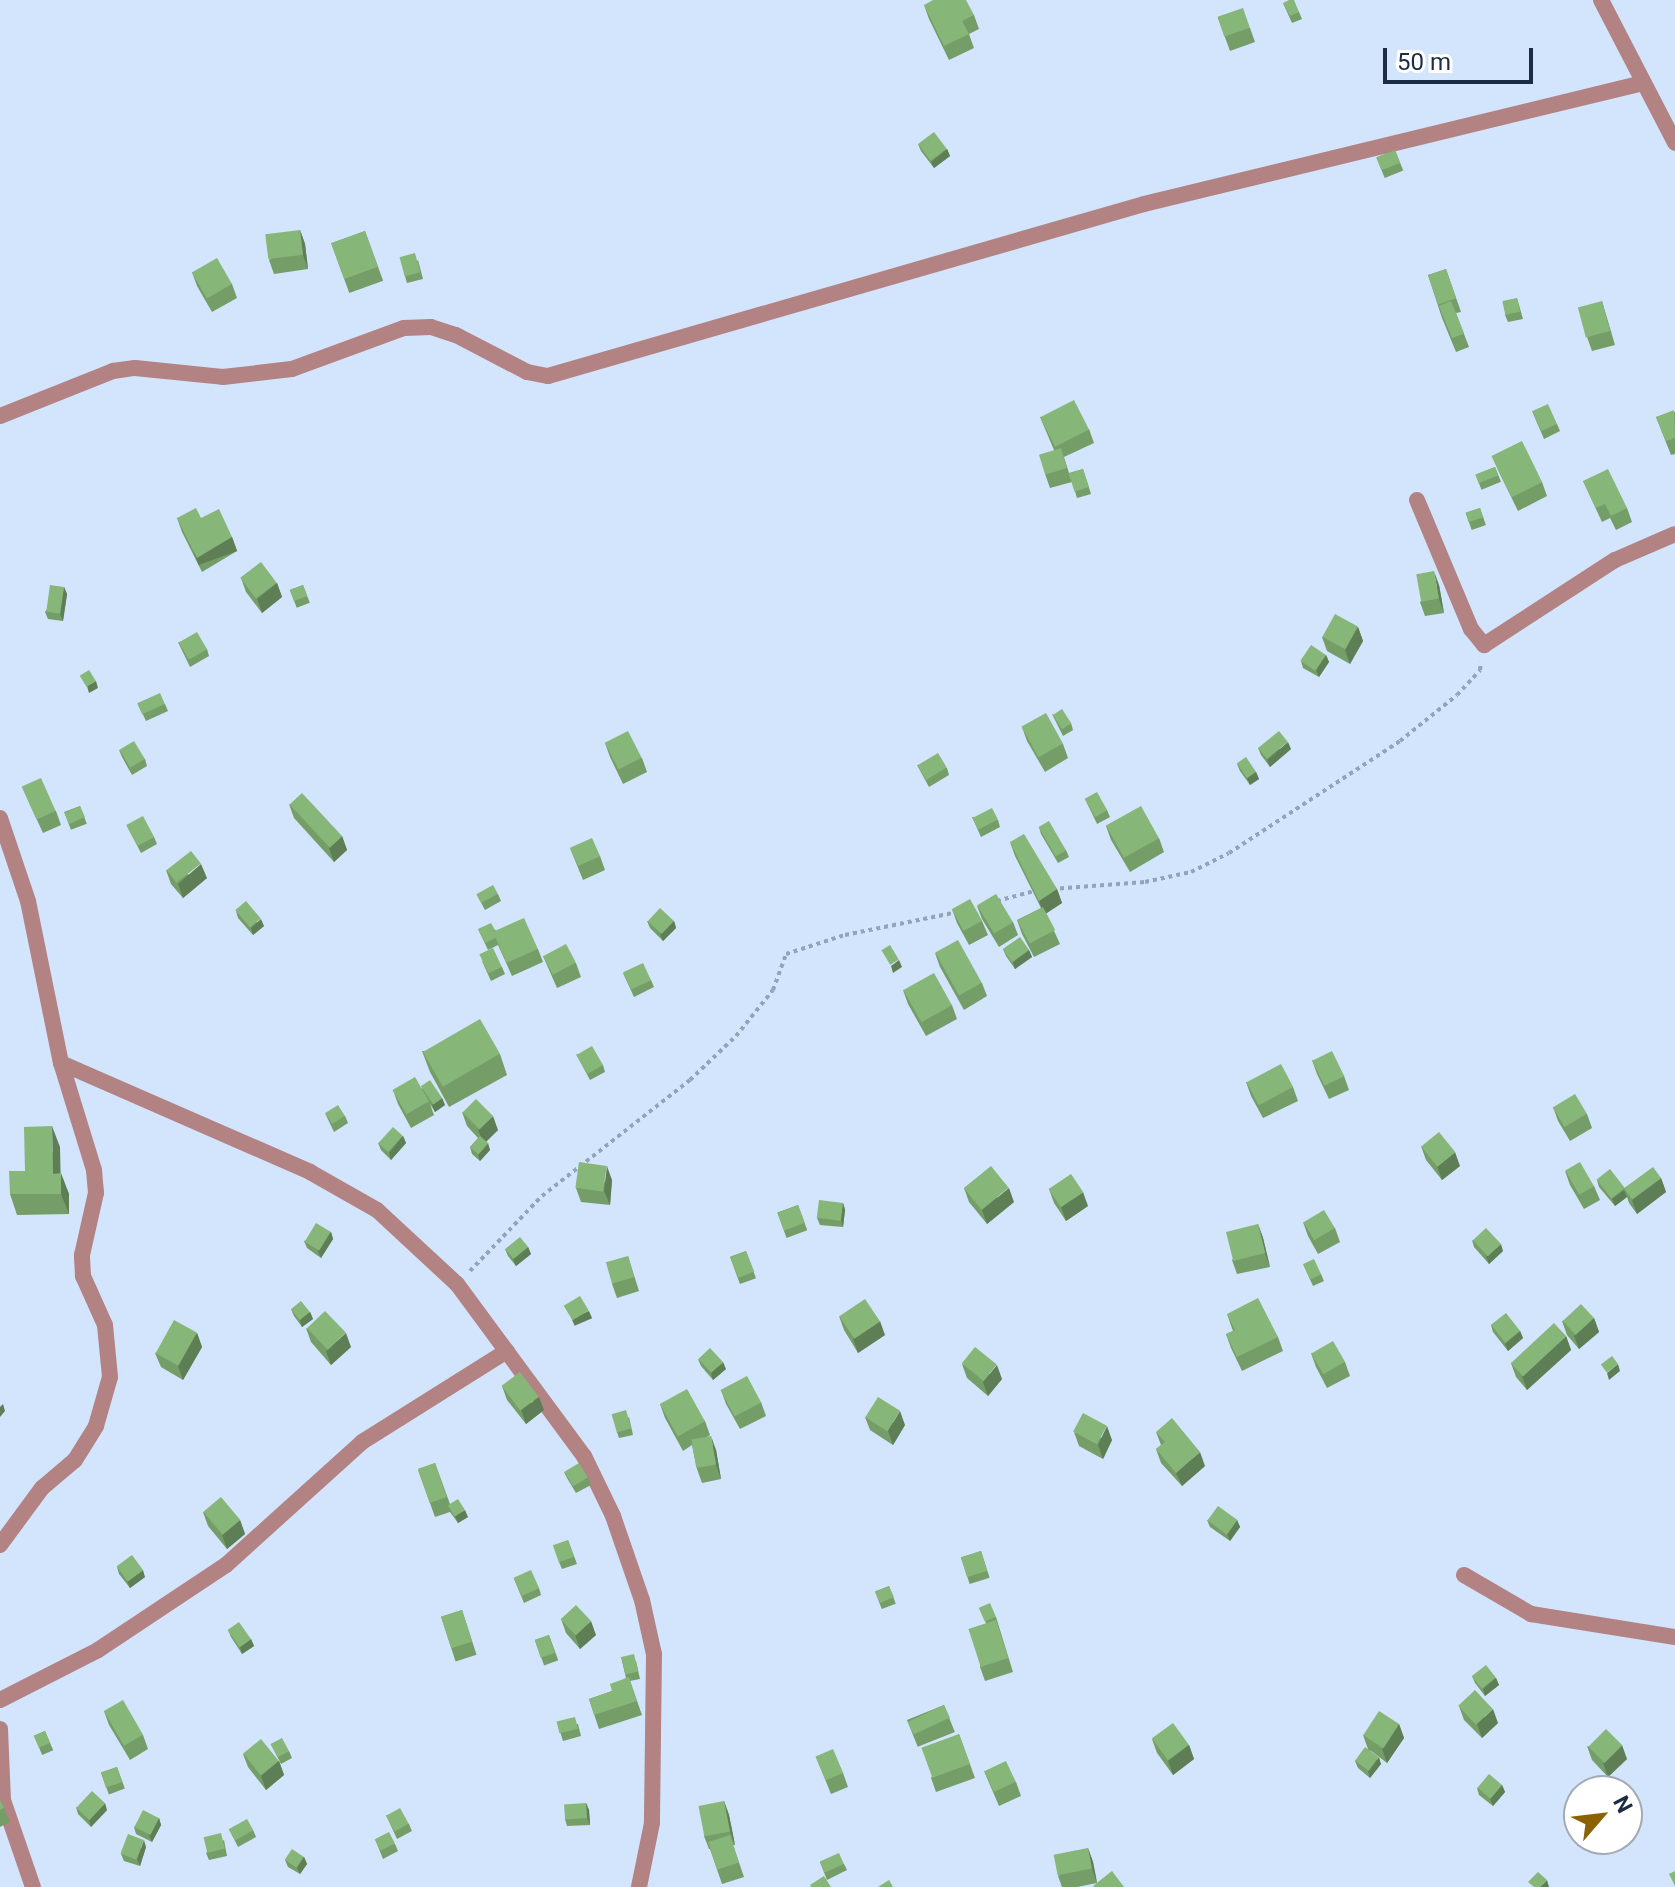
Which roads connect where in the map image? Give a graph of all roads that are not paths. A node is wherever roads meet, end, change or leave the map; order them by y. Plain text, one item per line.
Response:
1 (1601, 0) edge
2 (1643, 83) junction
3 (1675, 143) edge
4 (0, 416) edge
5 (1417, 500) dead end
6 (1675, 534) edge
7 (0, 818) edge
8 (61, 1063) junction
9 (507, 1351) junction
10 (0, 1545) edge
11 (1464, 1575) dead end
12 (1675, 1637) edge
13 (0, 1700) edge
14 (0, 1729) edge
15 (33, 1887) edge
16 (639, 1887) edge

1 - 2 street
2 - 3 street
2 - 4 street
5 - 6 street
7 - 8 street
8 - 9 street
8 - 10 street
9 - 13 street
9 - 16 street
11 - 12 street
14 - 15 street

